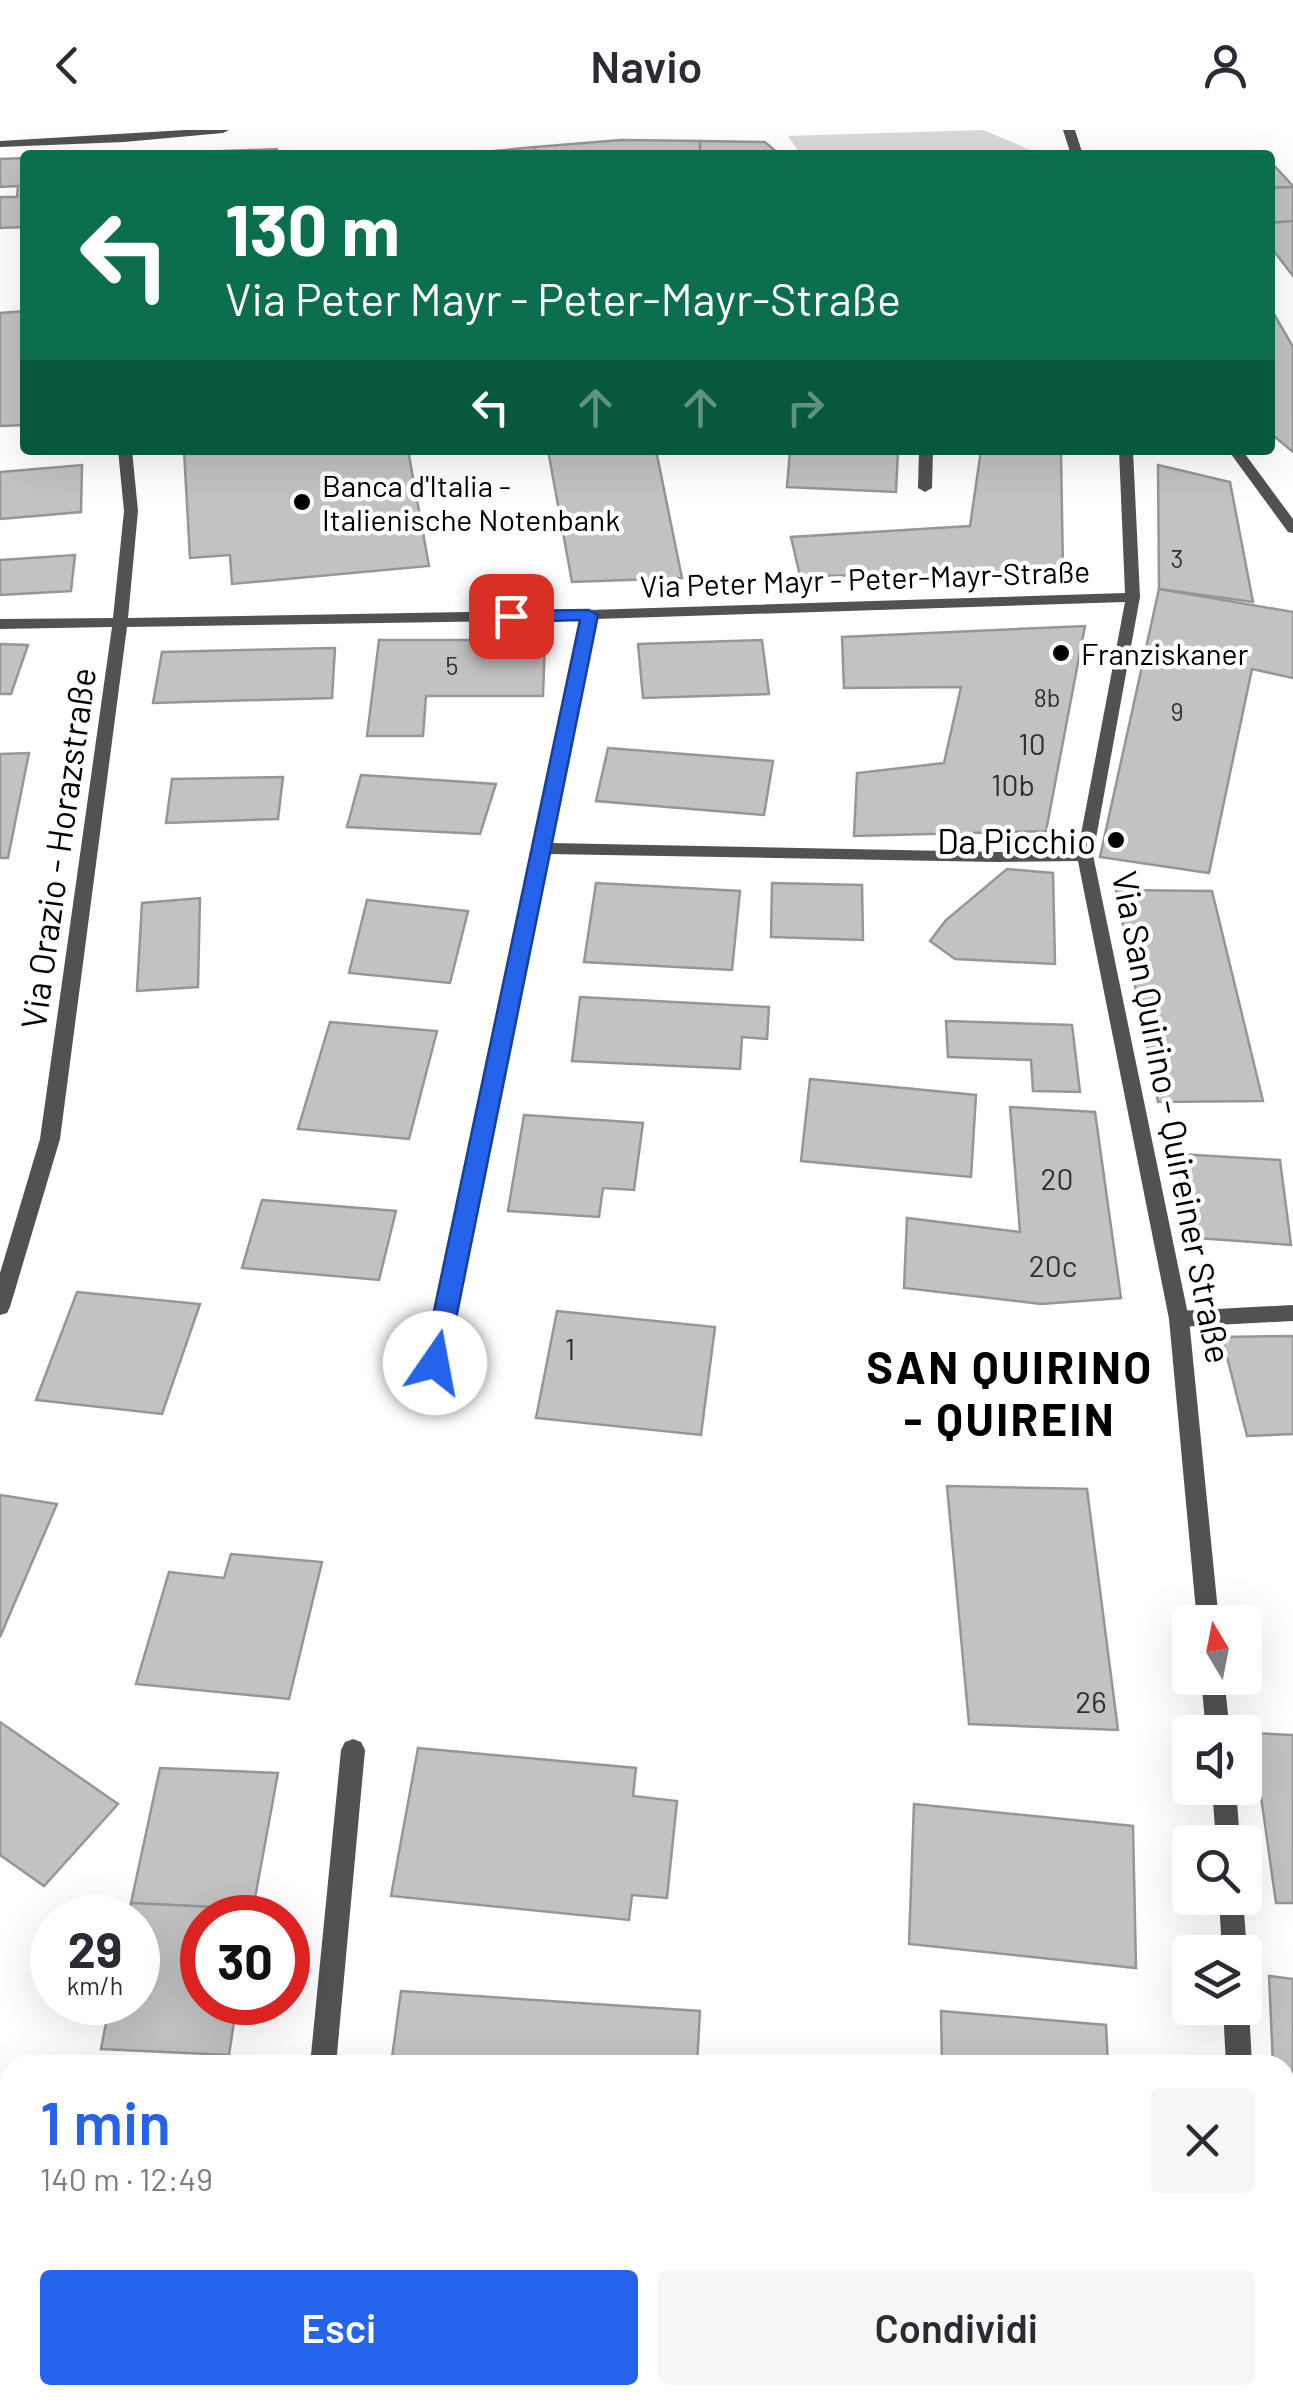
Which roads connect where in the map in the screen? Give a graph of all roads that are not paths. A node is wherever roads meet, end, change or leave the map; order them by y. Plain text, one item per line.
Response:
1 (136, 130) edge
2 (223, 130) edge
3 (124, 139) junction
4 (0, 144) edge
5 (123, 150) edge
6 (125, 455) edge
7 (926, 455) edge
8 (1126, 455) edge
9 (1239, 455) edge
10 (925, 488) dead end
11 (1293, 529) edge
12 (1133, 597) junction
13 (589, 615) junction
14 (0, 624) edge
15 (120, 624) junction
16 (541, 848) junction
17 (1085, 855) junction
18 (0, 1307) edge
19 (1293, 1313) edge
20 (1178, 1319) junction
21 (435, 1363) dead end
22 (1206, 1605) edge
23 (353, 1750) dead end
24 (1237, 2025) edge
25 (324, 2055) edge
26 (1238, 2055) edge

1 - 3 street
2 - 3 street
3 - 4 street
3 - 5 street
6 - 15 street, Via Orazio - Horazstraße
7 - 10 street
8 - 12 street, Via San Quirino - Quireiner Straße
9 - 11 street
12 - 13 street, Via Peter Mayr - Peter-Mayr-Straße
12 - 17 street, Via San Quirino - Quireiner Straße
13 - 15 street, Via Peter Mayr - Peter-Mayr-Straße
13 - 16 street
14 - 15 street, Via Peter Mayr - Peter-Mayr-Straße
15 - 18 street, Via Orazio - Horazstraße
16 - 17 street
16 - 21 street
17 - 20 street, Via San Quirino - Quireiner Straße
19 - 20 street
20 - 22 street, Via San Quirino - Quireiner Straße
23 - 25 street
24 - 26 street

